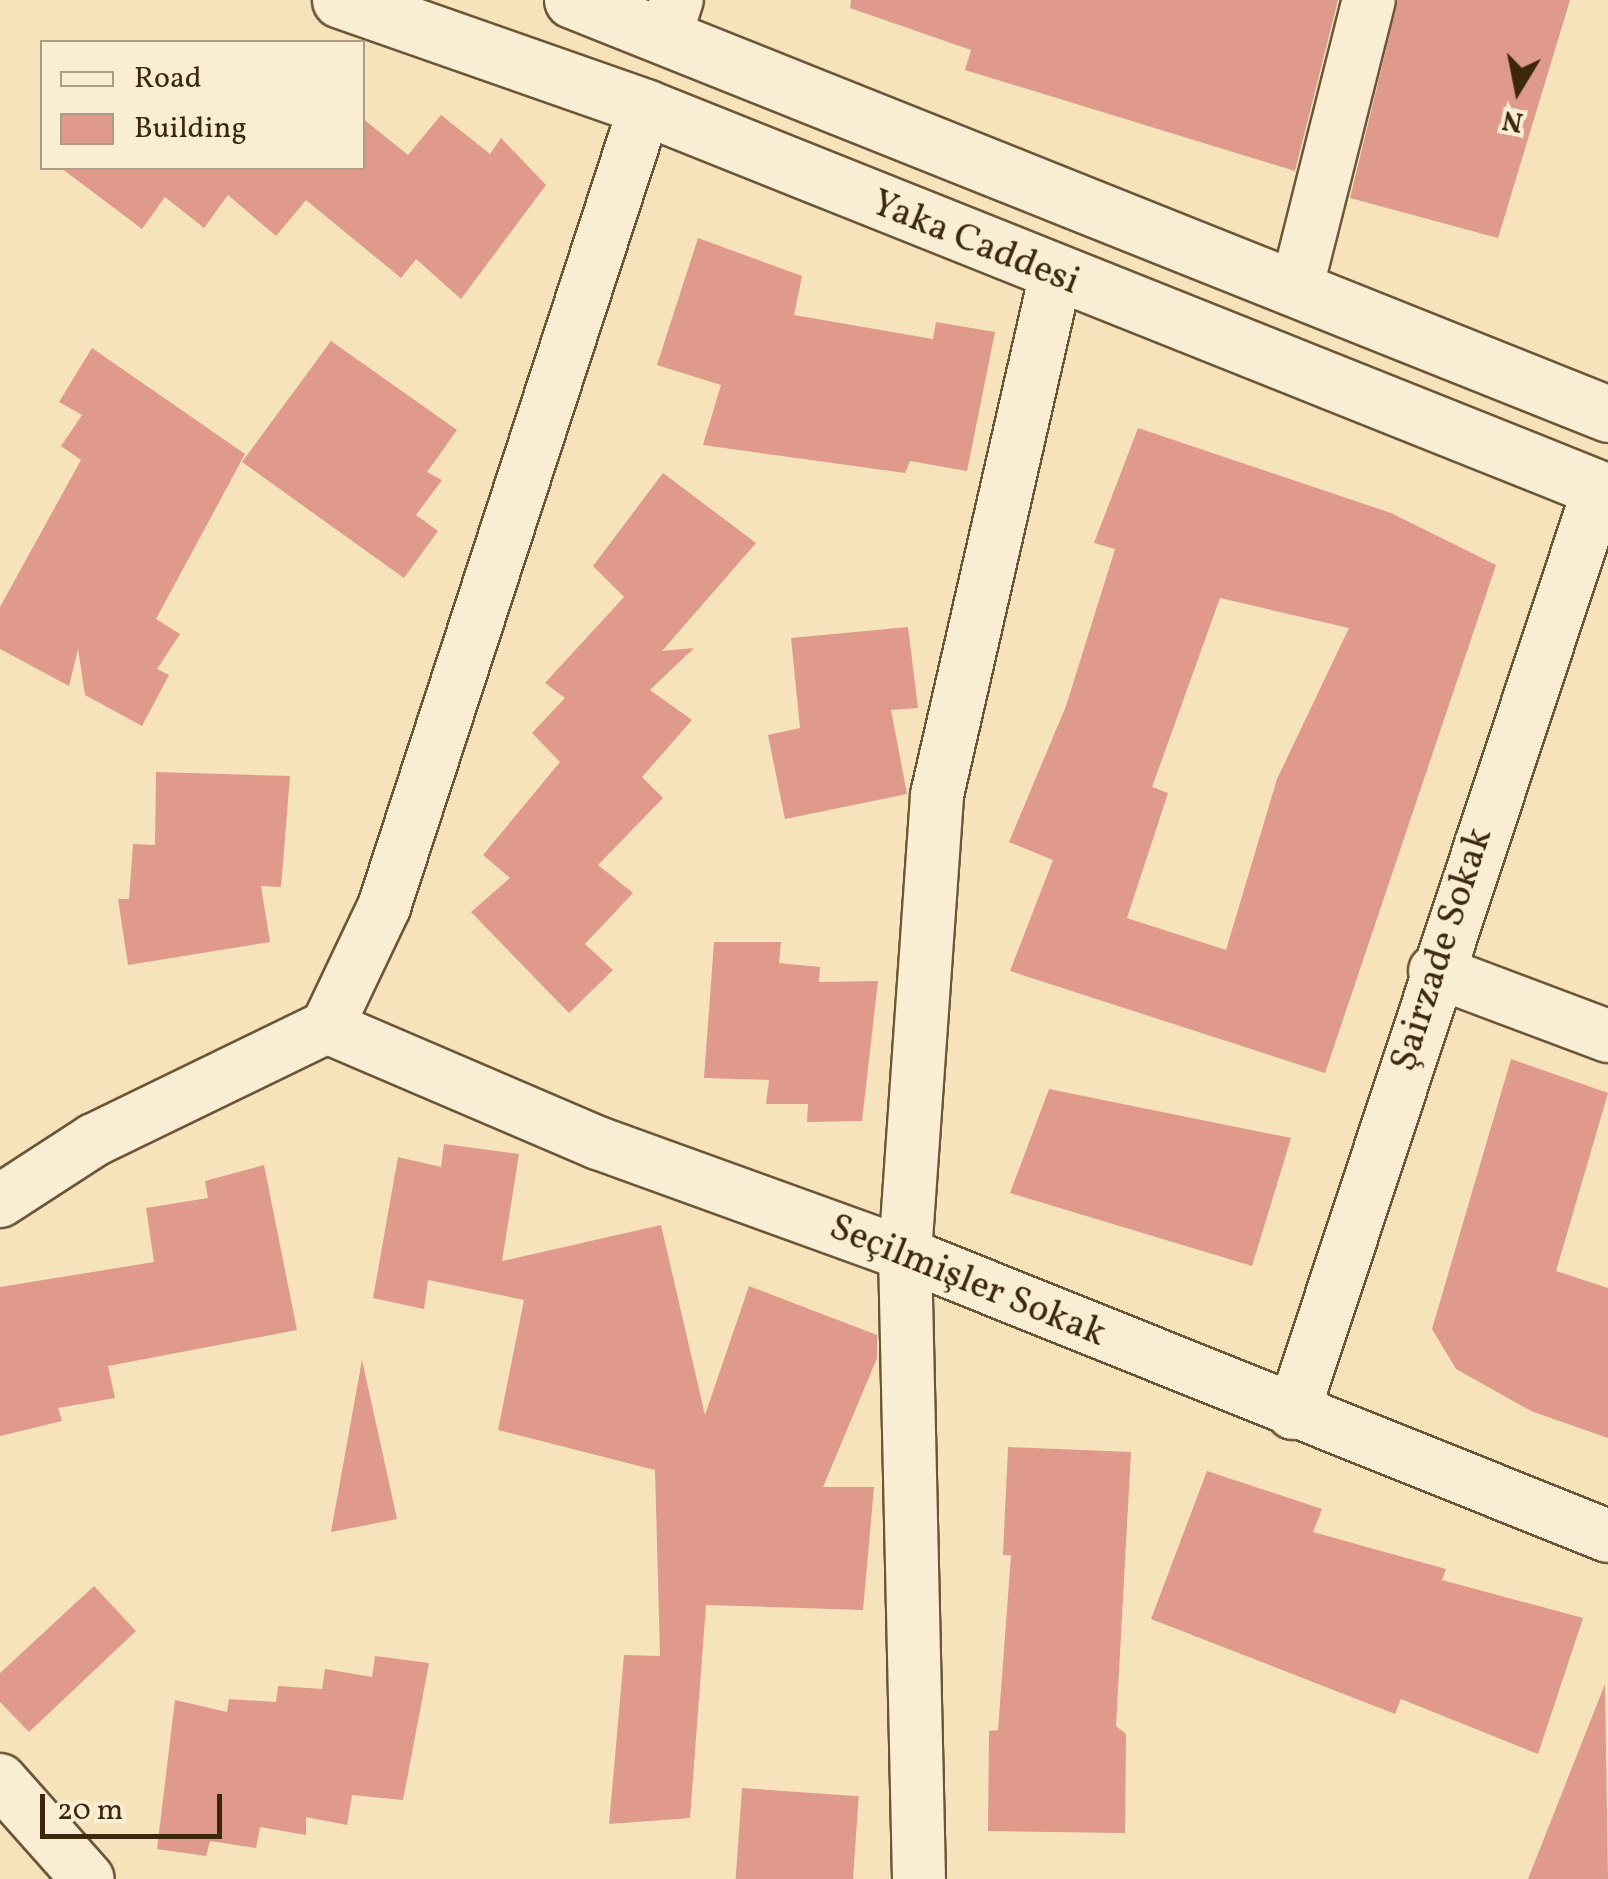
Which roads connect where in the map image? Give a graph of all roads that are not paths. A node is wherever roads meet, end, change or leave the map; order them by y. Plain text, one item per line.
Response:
1 (340, 0) edge
2 (572, 0) edge
3 (1369, 0) edge
4 (672, 16) edge
5 (645, 107) junction
6 (1055, 278) junction
7 (1296, 290) junction
8 (1608, 414) edge
9 (1604, 490) edge
10 (1435, 972) junction
11 (327, 1027) junction
12 (1608, 1036) edge
13 (0, 1201) edge
14 (905, 1254) junction
15 (1293, 1413) junction
16 (1608, 1536) edge
17 (0, 1780) edge
18 (88, 1879) edge
19 (918, 1879) edge

1 - 5 street, Yaka Caddesi
2 - 4 street, Yaka Caddesi
3 - 7 street
4 - 7 street, Yaka Caddesi
5 - 6 street, Yaka Caddesi
5 - 11 street
6 - 9 street, Yaka Caddesi
6 - 14 street
7 - 8 street, Yaka Caddesi
9 - 10 street, Şairzade Sokak
10 - 12 street
10 - 15 street, Şairzade Sokak
11 - 13 street
11 - 14 street, Seçilmişler Sokak
14 - 15 street, Seçilmişler Sokak
14 - 19 street
15 - 16 street, Seçilmişler Sokak
17 - 18 street

